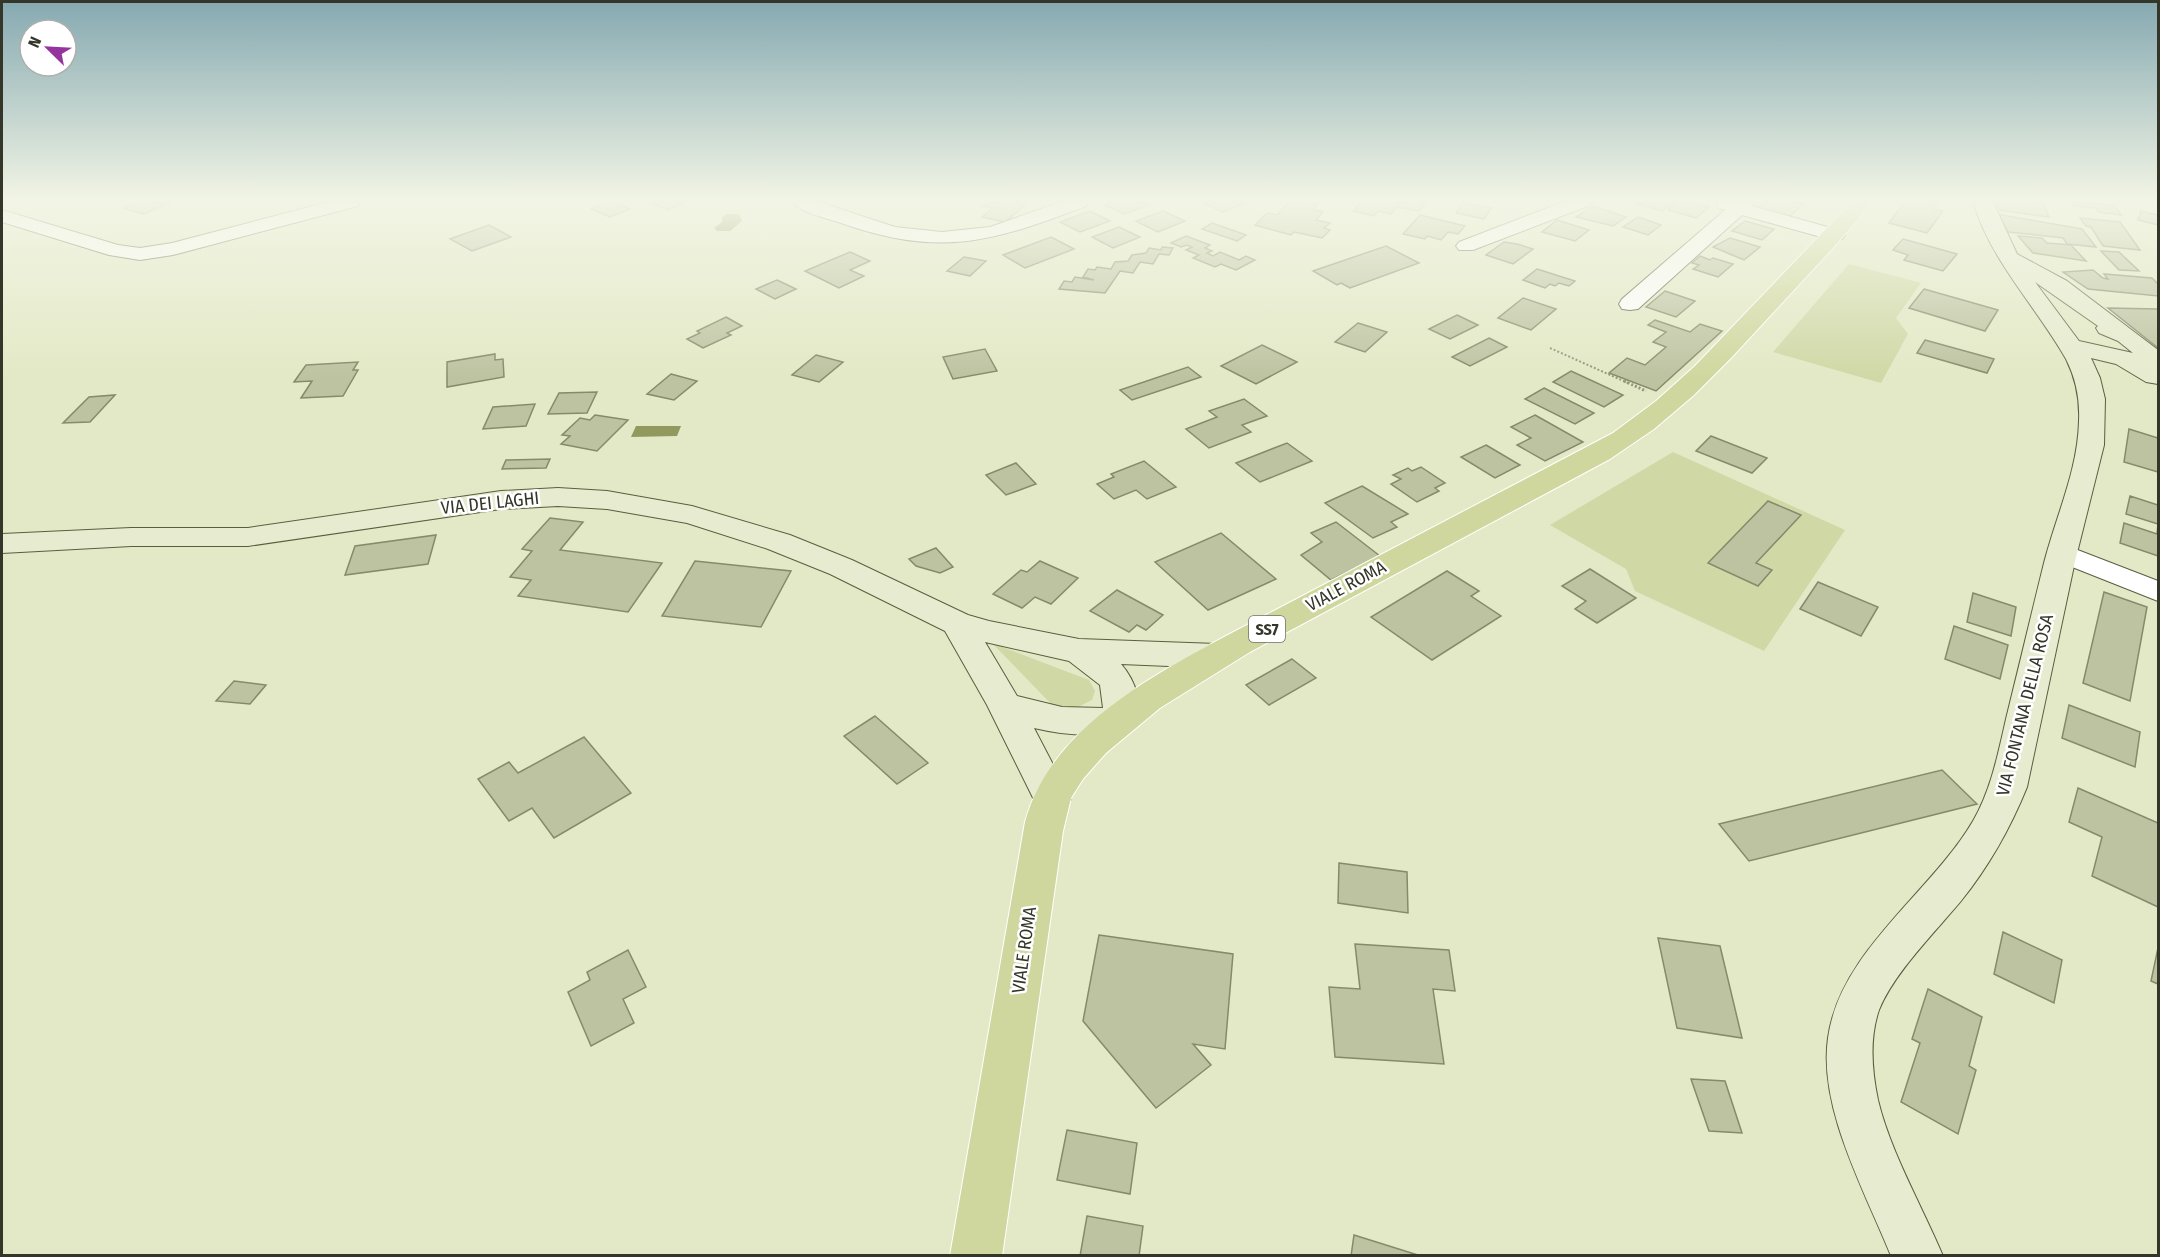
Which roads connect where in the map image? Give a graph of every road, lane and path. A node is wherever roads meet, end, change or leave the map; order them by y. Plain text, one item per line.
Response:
1 (1676, 261) edge
2 (1810, 261) edge
3 (2011, 261) edge
4 (2014, 261) edge
5 (1630, 304) dead end
6 (2043, 309) junction
7 (2127, 336) junction
8 (2070, 346) junction
9 (1550, 348) dead end
10 (2158, 362) edge
11 (2158, 380) edge
12 (1672, 403) junction
13 (2, 544) edge
14 (2062, 553) junction
15 (2158, 592) edge
16 (957, 623) junction
17 (1079, 651) junction
18 (1217, 656) junction
19 (1005, 705) junction
20 (1121, 719) junction
21 (1052, 799) junction
22 (976, 1256) edge
23 (1917, 1256) edge

1 - 5 street
2 - 12 main road, VIALE ROMA / SS7
3 - 6 main road, VIA FONTANA DELLA ROSA
4 - 7 main road
6 - 7 main road
6 - 8 main road, VIA FONTANA DELLA ROSA
7 - 10 main road
8 - 11 main road
8 - 14 main road, VIA FONTANA DELLA ROSA
9 - 12 path
12 - 18 main road, VIALE ROMA / SS7
13 - 16 main road, VIA DEI LAGHI
14 - 15 street
14 - 23 main road, VIA FONTANA DELLA ROSA
16 - 17 main road, VIA DEI LAGHI
16 - 19 main road
17 - 18 main road, VIA DEI LAGHI
17 - 20 main road
18 - 20 main road, VIALE ROMA / SS7
19 - 20 main road
19 - 21 main road
20 - 21 main road, VIALE ROMA / SS7
21 - 22 main road, VIALE ROMA / SS7

